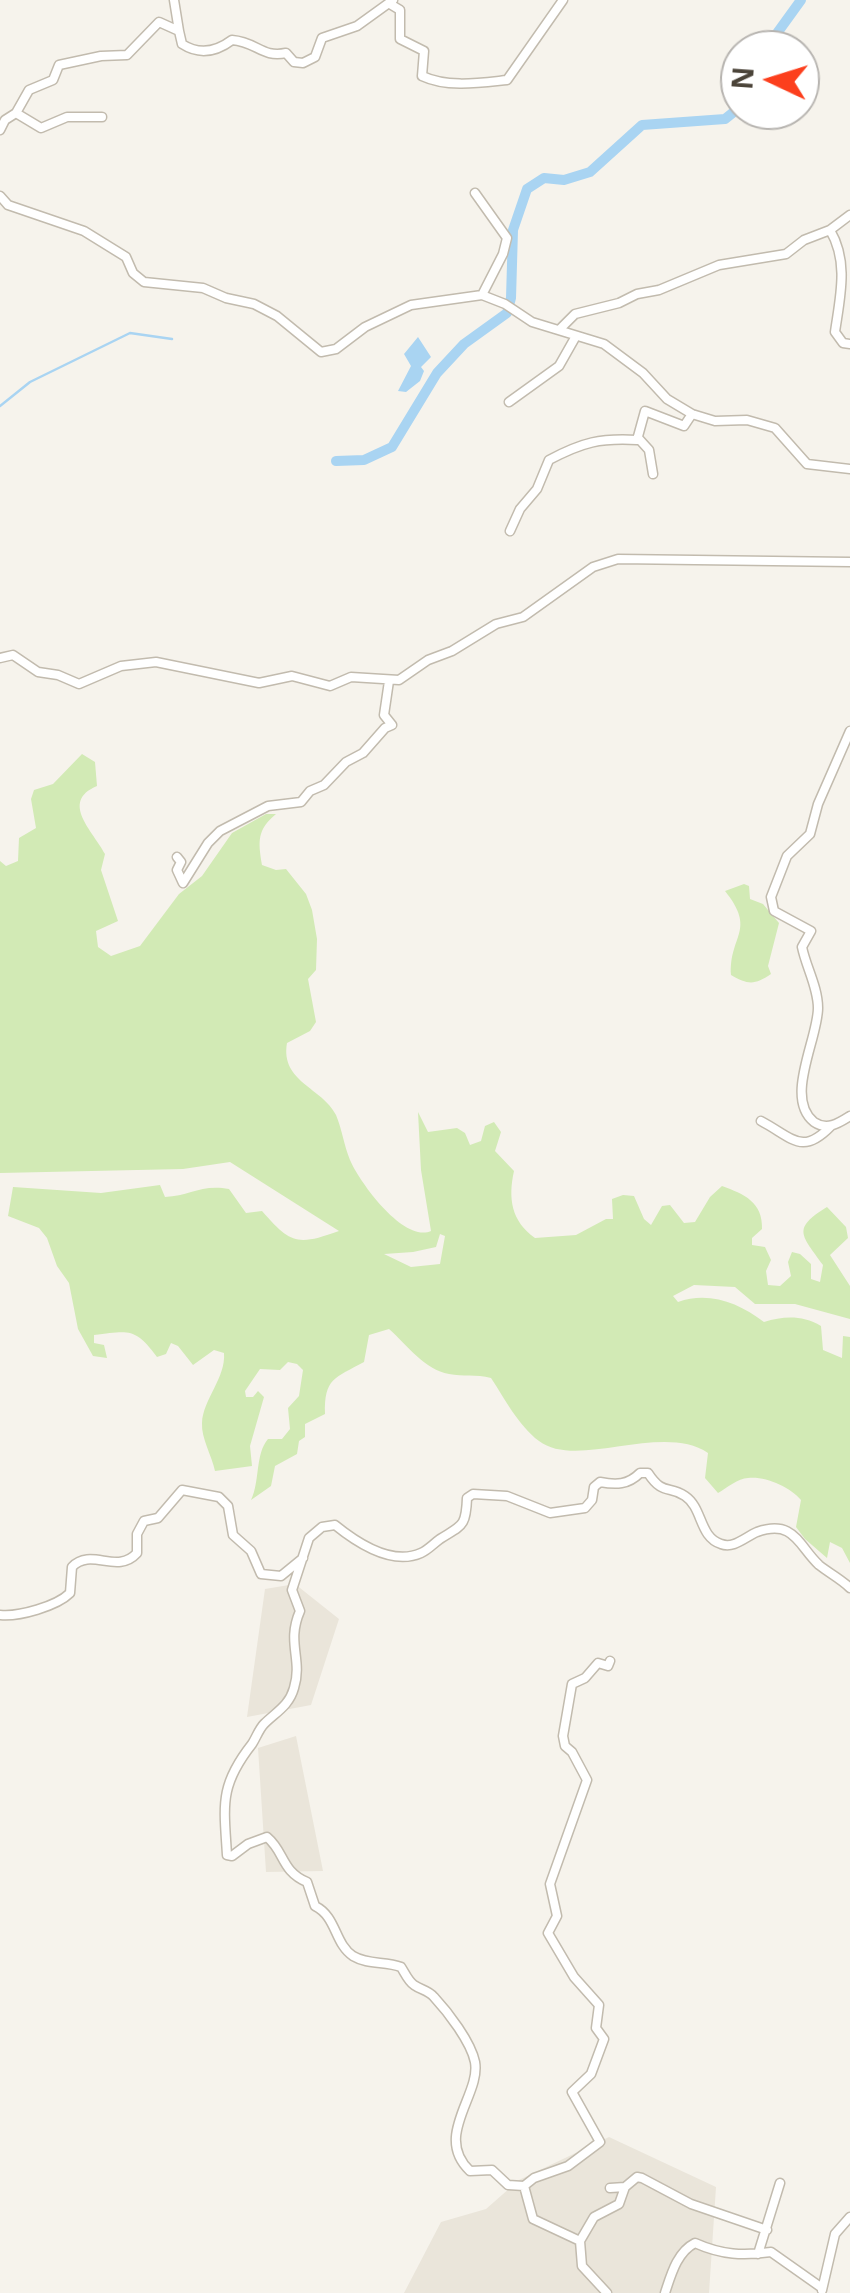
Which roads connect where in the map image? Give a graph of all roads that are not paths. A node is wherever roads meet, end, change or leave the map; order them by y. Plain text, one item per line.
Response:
1 (174, 0) edge
2 (563, 0) edge
3 (391, 2) edge
4 (179, 31) junction
5 (16, 112) junction
6 (102, 117) dead end
7 (0, 130) edge
8 (476, 193) dead end
9 (0, 196) edge
10 (850, 214) edge
11 (830, 230) junction
12 (482, 295) junction
13 (558, 330) junction
14 (576, 336) junction
15 (850, 344) edge
16 (509, 402) dead end
17 (692, 414) junction
18 (640, 438) junction
19 (850, 469) edge
20 (653, 474) dead end
21 (510, 531) dead end
22 (850, 562) edge
23 (0, 658) edge
24 (389, 682) junction
25 (850, 731) edge
26 (177, 856) dead end
27 (850, 1108) edge
28 (850, 1116) edge
29 (760, 1121) dead end
30 (835, 1125) junction
31 (305, 1554) junction
32 (850, 1588) edge
33 (0, 1616) edge
34 (610, 1661) dead end
35 (780, 2183) dead end
36 (524, 2186) junction
37 (625, 2187) junction
38 (610, 2188) dead end
39 (850, 2217) edge
40 (767, 2230) junction
41 (580, 2241) junction
42 (758, 2254) junction
43 (822, 2291) edge
44 (606, 2293) edge
45 (666, 2293) edge

1 - 4 street
2 - 3 street
3 - 4 street
4 - 5 street
5 - 6 street
5 - 7 street
8 - 12 street
9 - 12 street
10 - 11 street
11 - 13 street
11 - 15 street
12 - 13 street
13 - 14 street
14 - 16 street
14 - 17 street
17 - 18 street
17 - 19 street
18 - 20 street
18 - 21 street
22 - 24 street
23 - 24 street
24 - 26 street
25 - 30 street
27 - 30 street
28 - 30 street
29 - 30 street
31 - 32 street
31 - 33 street
31 - 36 street
34 - 36 street
35 - 40 street
36 - 41 street
37 - 38 street
37 - 40 street
37 - 41 street
39 - 43 street
40 - 42 street
41 - 44 street
42 - 43 street
42 - 45 street

